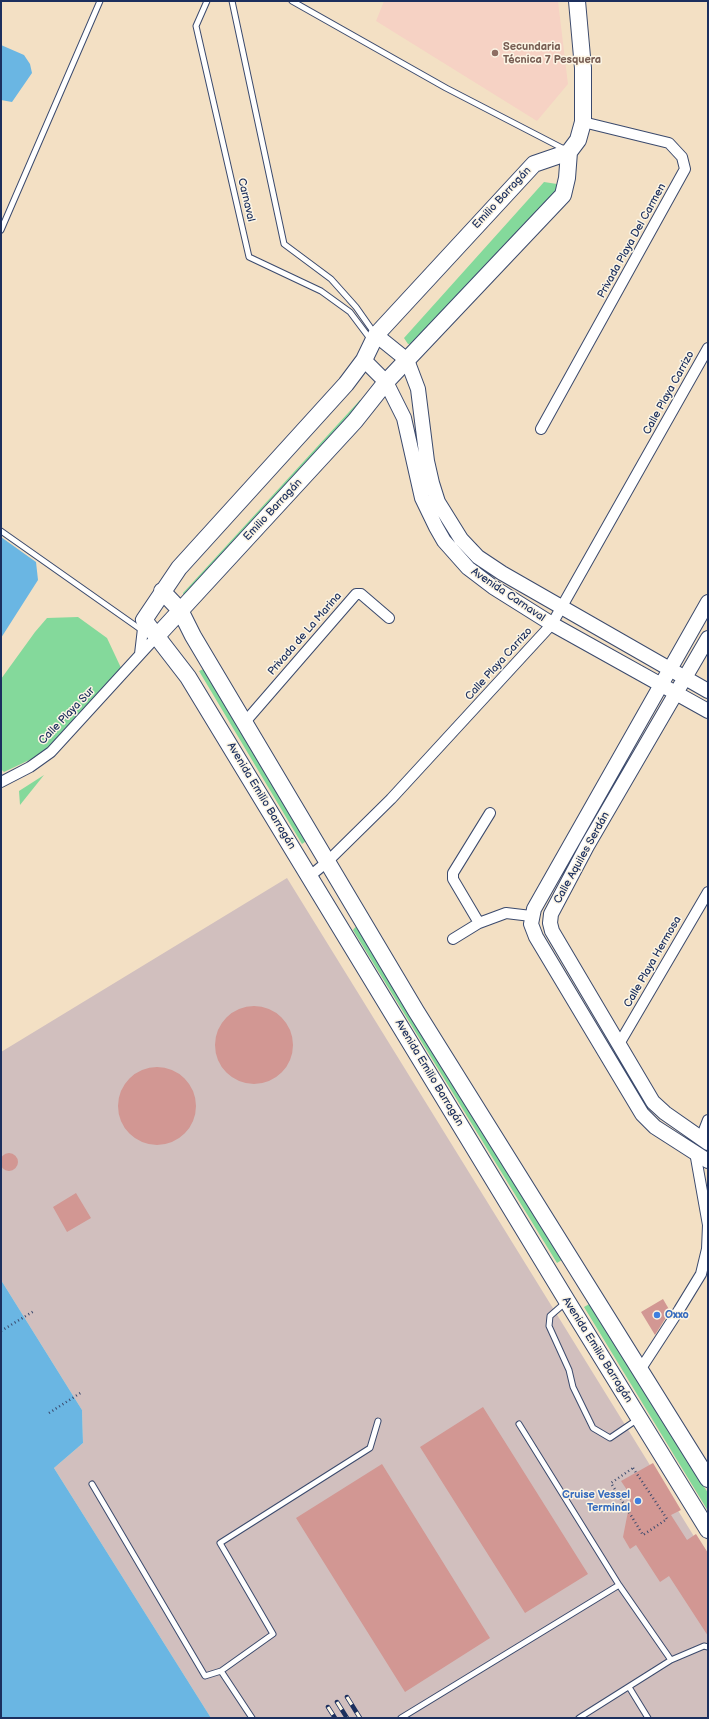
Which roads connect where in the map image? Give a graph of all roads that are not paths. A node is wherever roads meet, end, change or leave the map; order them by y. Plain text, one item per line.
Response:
1 (100, 1) edge
2 (207, 1) edge
3 (232, 1) edge
4 (292, 1) edge
5 (577, 1) edge
6 (583, 122) junction
7 (568, 152) junction
8 (1, 230) edge
9 (374, 338) junction
10 (708, 348) edge
11 (364, 360) junction
12 (407, 360) junction
13 (386, 382) junction
14 (541, 429) dead end
15 (1, 531) edge
16 (162, 591) junction
17 (708, 602) edge
18 (562, 608) junction
19 (180, 610) junction
20 (388, 618) dead end
21 (552, 624) junction
22 (148, 629) junction
23 (708, 638) edge
24 (140, 654) junction
25 (670, 669) junction
26 (685, 678) junction
27 (661, 685) junction
28 (708, 691) edge
29 (676, 693) junction
30 (708, 711) edge
31 (245, 722) junction
32 (1, 782) edge
33 (490, 813) dead end
34 (327, 862) junction
35 (310, 876) junction
36 (708, 892) edge
37 (531, 916) junction
38 (479, 923) junction
39 (452, 939) dead end
40 (619, 1044) junction
41 (644, 1087) junction
42 (630, 1096) junction
43 (708, 1120) edge
44 (704, 1140) edge
45 (695, 1152) junction
46 (708, 1162) edge
47 (583, 1277) junction
48 (564, 1296) junction
49 (640, 1370) junction
50 (639, 1418) junction
51 (378, 1421) dead end
52 (519, 1424) dead end
53 (708, 1479) edge
54 (92, 1484) dead end
55 (708, 1530) edge
56 (619, 1585) junction
57 (708, 1646) edge
58 (671, 1660) junction
59 (221, 1672) junction
60 (629, 1687) junction
61 (252, 1718) edge
62 (401, 1718) edge
63 (579, 1718) edge
64 (648, 1718) edge

1 - 8 lane
2 - 9 lane, Carnaval
3 - 9 lane
4 - 7 lane
5 - 6 main road
6 - 7 main road
6 - 14 street, Privada Playa Del Carmen
7 - 9 main road, Emilio Barragán
7 - 12 main road, Emilio Barragán
9 - 11 main road, Emilio Barragán
9 - 12 street
10 - 18 street, Calle Playa Carrizo
11 - 13 street
11 - 16 main road, Emilio Barragán
12 - 13 main road, Emilio Barragán
12 - 18 street, Avenida Carnaval
13 - 19 main road, Emilio Barragán
13 - 21 street, Avenida Carnaval
15 - 22 lane
16 - 19 main road, Avenida Emilio Barragán
16 - 22 main road, Emilio Barragán
17 - 25 street, Calle Aquiles Serdán
18 - 21 street, Calle Playa Carrizo
18 - 25 street, Avenida Carnaval
19 - 22 main road, Emilio Barragán
19 - 31 main road, Avenida Emilio Barragán
20 - 31 street, Privada de La Marina
21 - 27 street, Avenida Carnaval
21 - 34 street, Calle Playa Carrizo
22 - 24 street, Calle Playa Sur
22 - 24 street
22 - 35 main road, Avenida Emilio Barragán
23 - 26 street, Calle Aquiles Serdán
24 - 32 street, Calle Playa Sur
25 - 26 street, Avenida Carnaval
25 - 27 street, Calle Aquiles Serdán
26 - 28 street, Avenida Carnaval
26 - 29 street, Calle Aquiles Serdán
27 - 29 street, Avenida Carnaval
27 - 37 street, Calle Aquiles Serdán
29 - 30 street, Avenida Carnaval
29 - 40 street, Calle Aquiles Serdán
31 - 34 main road, Avenida Emilio Barragán
33 - 38 street
34 - 35 street, Calle Playa Carrizo
34 - 47 main road, Avenida Emilio Barragán
35 - 48 main road, Avenida Emilio Barragán
36 - 40 street, Calle Playa Hermosa
37 - 38 street
37 - 42 street
38 - 39 street
40 - 41 street, Calle Aquiles Serdán
41 - 42 street
41 - 44 street, Calle Aquiles Serdán
42 - 45 street
43 - 44 street
45 - 46 street
45 - 49 street
47 - 48 main road
47 - 49 main road, Avenida Emilio Barragán
48 - 50 main road, Avenida Emilio Barragán
48 - 50 lane
49 - 53 main road, Avenida Emilio Barragán
50 - 55 main road, Avenida Emilio Barragán
51 - 59 lane
52 - 56 lane
54 - 59 lane
56 - 58 lane
56 - 62 lane
57 - 58 lane
58 - 60 lane
59 - 61 lane
60 - 63 lane
60 - 64 lane

